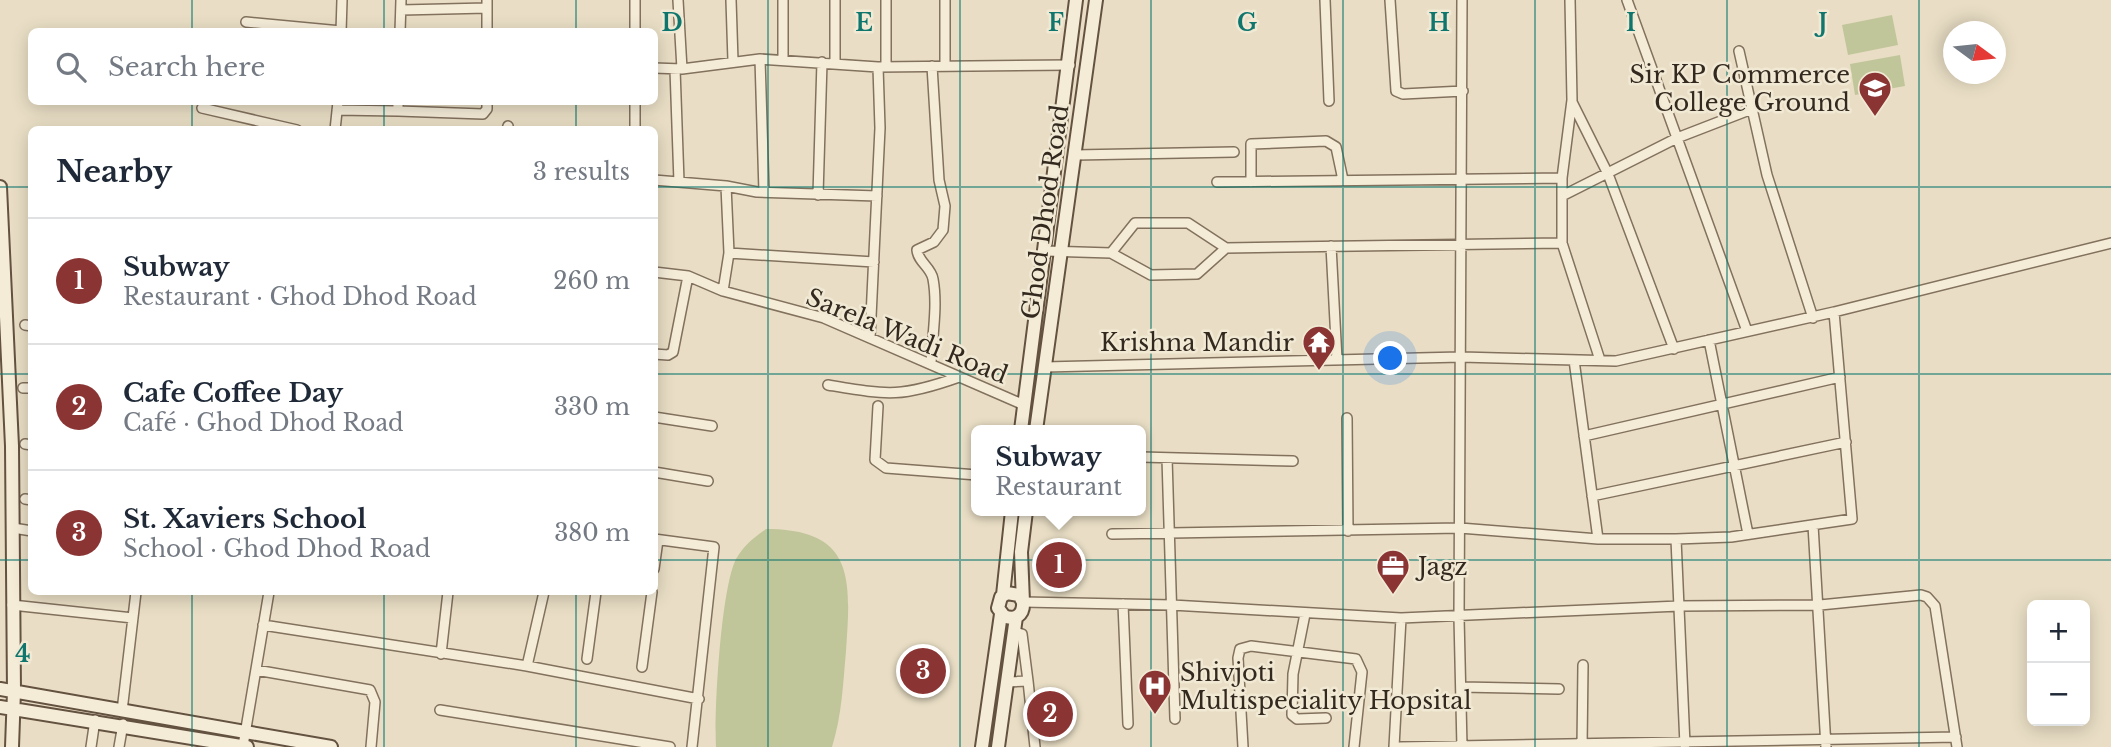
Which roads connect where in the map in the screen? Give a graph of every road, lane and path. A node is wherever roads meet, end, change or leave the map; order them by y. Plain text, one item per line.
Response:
1 (342, 0) edge
2 (635, 0) edge
3 (678, 0) edge
4 (731, 0) edge
5 (783, 0) edge
6 (835, 0) edge
7 (886, 0) edge
8 (945, 0) edge
9 (1076, 0) edge
10 (1096, 0) edge
11 (1325, 0) edge
12 (1390, 0) edge
13 (1462, 0) edge
14 (1570, 0) edge
15 (1627, 0) edge
16 (487, 4) edge
17 (401, 5) edge
18 (246, 22) dead end
19 (309, 28) edge
20 (341, 28) edge
21 (400, 28) edge
22 (487, 28) edge
23 (635, 28) edge
24 (1739, 51) dead end
25 (760, 59) junction
26 (783, 59) junction
27 (733, 61) junction
28 (822, 62) junction
29 (835, 62) junction
30 (1070, 65) junction
31 (932, 66) junction
32 (945, 66) junction
33 (882, 67) junction
34 (658, 68) edge
35 (679, 69) junction
36 (1463, 91) junction
37 (1572, 100) junction
38 (1329, 101) dead end
39 (487, 105) edge
40 (635, 105) edge
41 (338, 106) edge
42 (398, 106) edge
43 (202, 108) dead end
44 (1752, 109) junction
45 (280, 126) edge
46 (336, 126) edge
47 (635, 126) edge
48 (1677, 138) junction
49 (1234, 152) dead end
50 (1075, 155) junction
51 (1608, 174) junction
52 (1462, 178) junction
53 (1562, 178) junction
54 (658, 180) edge
55 (1343, 180) junction
56 (679, 182) junction
57 (1217, 182) dead end
58 (1251, 182) junction
59 (726, 186) junction
60 (0, 187) edge
61 (764, 192) junction
62 (818, 195) junction
63 (877, 196) junction
64 (1562, 196) junction
65 (1562, 243) junction
66 (2111, 243) edge
67 (1461, 244) junction
68 (1331, 246) junction
69 (1226, 248) junction
70 (1046, 251) junction
71 (1061, 252) junction
72 (729, 253) junction
73 (1111, 253) junction
74 (874, 262) junction
75 (658, 272) edge
76 (688, 276) junction
77 (723, 291) junction
78 (1834, 312) junction
79 (1813, 318) junction
80 (1747, 331) junction
81 (870, 338) junction
82 (1709, 340) junction
83 (1674, 349) junction
84 (658, 354) edge
85 (1461, 357) junction
86 (1337, 360) junction
87 (1574, 360) junction
88 (1600, 360) junction
89 (931, 365) junction
90 (1045, 368) junction
91 (959, 377) junction
92 (1840, 377) junction
93 (828, 385) dead end
94 (1722, 404) junction
95 (1024, 405) junction
96 (878, 406) dead end
97 (658, 418) edge
98 (1347, 418) dead end
99 (1022, 425) edge
100 (1037, 425) edge
101 (712, 426) dead end
102 (1584, 436) junction
103 (1846, 442) junction
104 (1146, 457) edge
105 (1167, 458) junction
106 (1293, 461) dead end
107 (1734, 466) junction
108 (658, 473) edge
109 (971, 475) edge
110 (708, 481) dead end
111 (1592, 496) junction
112 (1011, 516) edge
113 (1025, 516) edge
114 (1813, 524) junction
115 (13, 528) junction
116 (1460, 528) junction
117 (28, 530) edge
118 (1348, 531) junction
119 (1169, 533) junction
120 (1112, 534) dead end
121 (1748, 534) junction
122 (1598, 539) junction
123 (1676, 539) junction
124 (658, 540) edge
125 (1003, 594) junction
126 (136, 595) edge
127 (268, 595) edge
128 (447, 595) edge
129 (543, 595) edge
130 (596, 595) edge
131 (652, 595) edge
132 (1023, 602) junction
133 (12, 604) junction
134 (1123, 604) junction
135 (1172, 605) junction
136 (1820, 605) junction
137 (1679, 606) junction
138 (1001, 614) junction
139 (1305, 614) junction
140 (1016, 617) junction
141 (1460, 617) junction
142 (133, 618) junction
143 (1401, 618) junction
144 (263, 625) junction
145 (1014, 632) junction
146 (1297, 652) junction
147 (441, 654) junction
148 (587, 659) dead end
149 (1583, 665) dead end
150 (527, 666) junction
151 (642, 667) dead end
152 (256, 670) junction
153 (1028, 681) junction
154 (1007, 682) junction
155 (1461, 687) junction
156 (0, 689) edge
157 (1559, 690) dead end
158 (15, 691) junction
159 (699, 699) junction
160 (0, 707) edge
161 (14, 708) junction
162 (440, 710) dead end
163 (122, 718) junction
164 (1326, 718) dead end
165 (1175, 719) dead end
166 (95, 720) junction
167 (1128, 724) dead end
168 (245, 730) junction
169 (1957, 742) edge
170 (1826, 743) edge
171 (295, 744) edge
172 (1685, 744) edge
173 (1462, 745) edge
174 (1582, 746) edge
175 (12, 747) edge
176 (91, 747) edge
177 (119, 747) edge
178 (245, 747) edge
179 (331, 747) edge
180 (371, 747) edge
181 (670, 747) edge
182 (692, 747) edge
183 (982, 747) edge
184 (998, 747) edge
185 (1035, 747) edge
186 (1243, 747) edge
187 (1354, 747) edge
188 (1394, 747) edge
189 (1401, 747) edge

1 - 20 street
2 - 23 street
3 - 35 street
4 - 27 street
5 - 26 street
6 - 29 street
7 - 33 street
8 - 32 street
9 - 30 main road
10 - 50 main road, Ghod Dhod Road
11 - 38 street
12 - 36 street
13 - 36 street
14 - 37 street
15 - 48 street
16 - 17 street
16 - 22 street
17 - 21 street
18 - 19 street
24 - 44 street
25 - 26 street
25 - 27 street
25 - 61 street
26 - 28 street
27 - 35 street
28 - 29 street
28 - 62 street
29 - 33 street
30 - 32 street
30 - 70 main road
31 - 32 street
31 - 33 street
31 - 89 street
33 - 63 street
34 - 35 street
35 - 56 street
36 - 52 street
37 - 51 street
37 - 53 street
39 - 42 street
40 - 47 street
41 - 42 street
41 - 46 street
43 - 45 street
44 - 48 street
44 - 79 street
48 - 51 street
48 - 80 street
49 - 50 street
50 - 71 main road, Ghod Dhod Road
51 - 64 street
51 - 83 street
52 - 53 street
52 - 55 street
52 - 67 street
53 - 64 street
54 - 56 street
55 - 58 street
55 - 58 street
56 - 59 street
57 - 58 street
59 - 61 street
59 - 72 street
60 - 115 main road
61 - 62 street
62 - 63 street
63 - 74 street
64 - 65 street
65 - 67 street
65 - 88 street
66 - 78 street
67 - 68 street
67 - 85 street
68 - 69 street
68 - 86 street
69 - 73 street
69 - 73 street
70 - 71 street
70 - 95 main road
71 - 73 street
71 - 90 main road, Ghod Dhod Road
72 - 74 street
72 - 77 street
74 - 81 street
75 - 76 street, Sarela Wadi Road
76 - 77 street, Sarela Wadi Road
76 - 84 street
77 - 81 street, Sarela Wadi Road
78 - 79 street
78 - 92 street
79 - 80 street
80 - 82 street
81 - 89 street, Sarela Wadi Road
82 - 83 street
82 - 94 street
83 - 88 street
85 - 86 street
85 - 87 street
85 - 116 street
86 - 90 street
87 - 88 street
87 - 102 street
89 - 91 street, Sarela Wadi Road
90 - 100 main road, Ghod Dhod Road
91 - 93 street
91 - 95 street, Sarela Wadi Road
92 - 94 street
92 - 103 street
94 - 102 street
94 - 107 street
95 - 99 main road
96 - 109 street
97 - 101 street
98 - 118 street
102 - 111 street
103 - 107 street
103 - 114 street
104 - 105 street
105 - 106 street
105 - 119 street
107 - 111 street
107 - 121 street
108 - 110 street
111 - 122 street
112 - 125 main road
113 - 132 main road
114 - 121 street
114 - 136 street
115 - 117 street
115 - 133 main road
116 - 118 street
116 - 122 street
116 - 141 street
118 - 119 street
119 - 120 street
119 - 135 street
121 - 123 street
122 - 123 street
123 - 137 street
124 - 159 street
125 - 132 main road
125 - 138 main road
126 - 142 street
127 - 144 street
128 - 147 street
129 - 150 street
130 - 148 street
131 - 151 street
132 - 134 street
132 - 140 main road
133 - 142 street
133 - 158 main road
134 - 135 street
134 - 167 street
135 - 139 street
135 - 165 street
136 - 137 street
136 - 169 street
136 - 170 street
137 - 141 street
137 - 172 street
138 - 140 main road
138 - 183 main road
139 - 143 street
139 - 146 street
140 - 145 main road
141 - 143 street
141 - 155 street
142 - 163 street
143 - 188 street
144 - 147 street
144 - 152 street
145 - 153 street
145 - 154 main road
146 - 164 street
146 - 186 street
146 - 187 street
147 - 150 street
149 - 174 street
150 - 159 street
152 - 168 street
152 - 180 street
153 - 154 street
153 - 185 street
154 - 184 main road
155 - 157 street
155 - 173 street
156 - 158 main road
158 - 161 main road
158 - 163 main road
159 - 182 street
160 - 161 main road
161 - 166 main road
161 - 175 main road
162 - 181 street
163 - 166 main road
163 - 168 main road
163 - 177 street
163 - 178 main road
166 - 176 street
168 - 171 main road
168 - 178 street
169 - 170 street
170 - 172 street
171 - 179 main road
172 - 174 street
173 - 174 street
173 - 189 street

